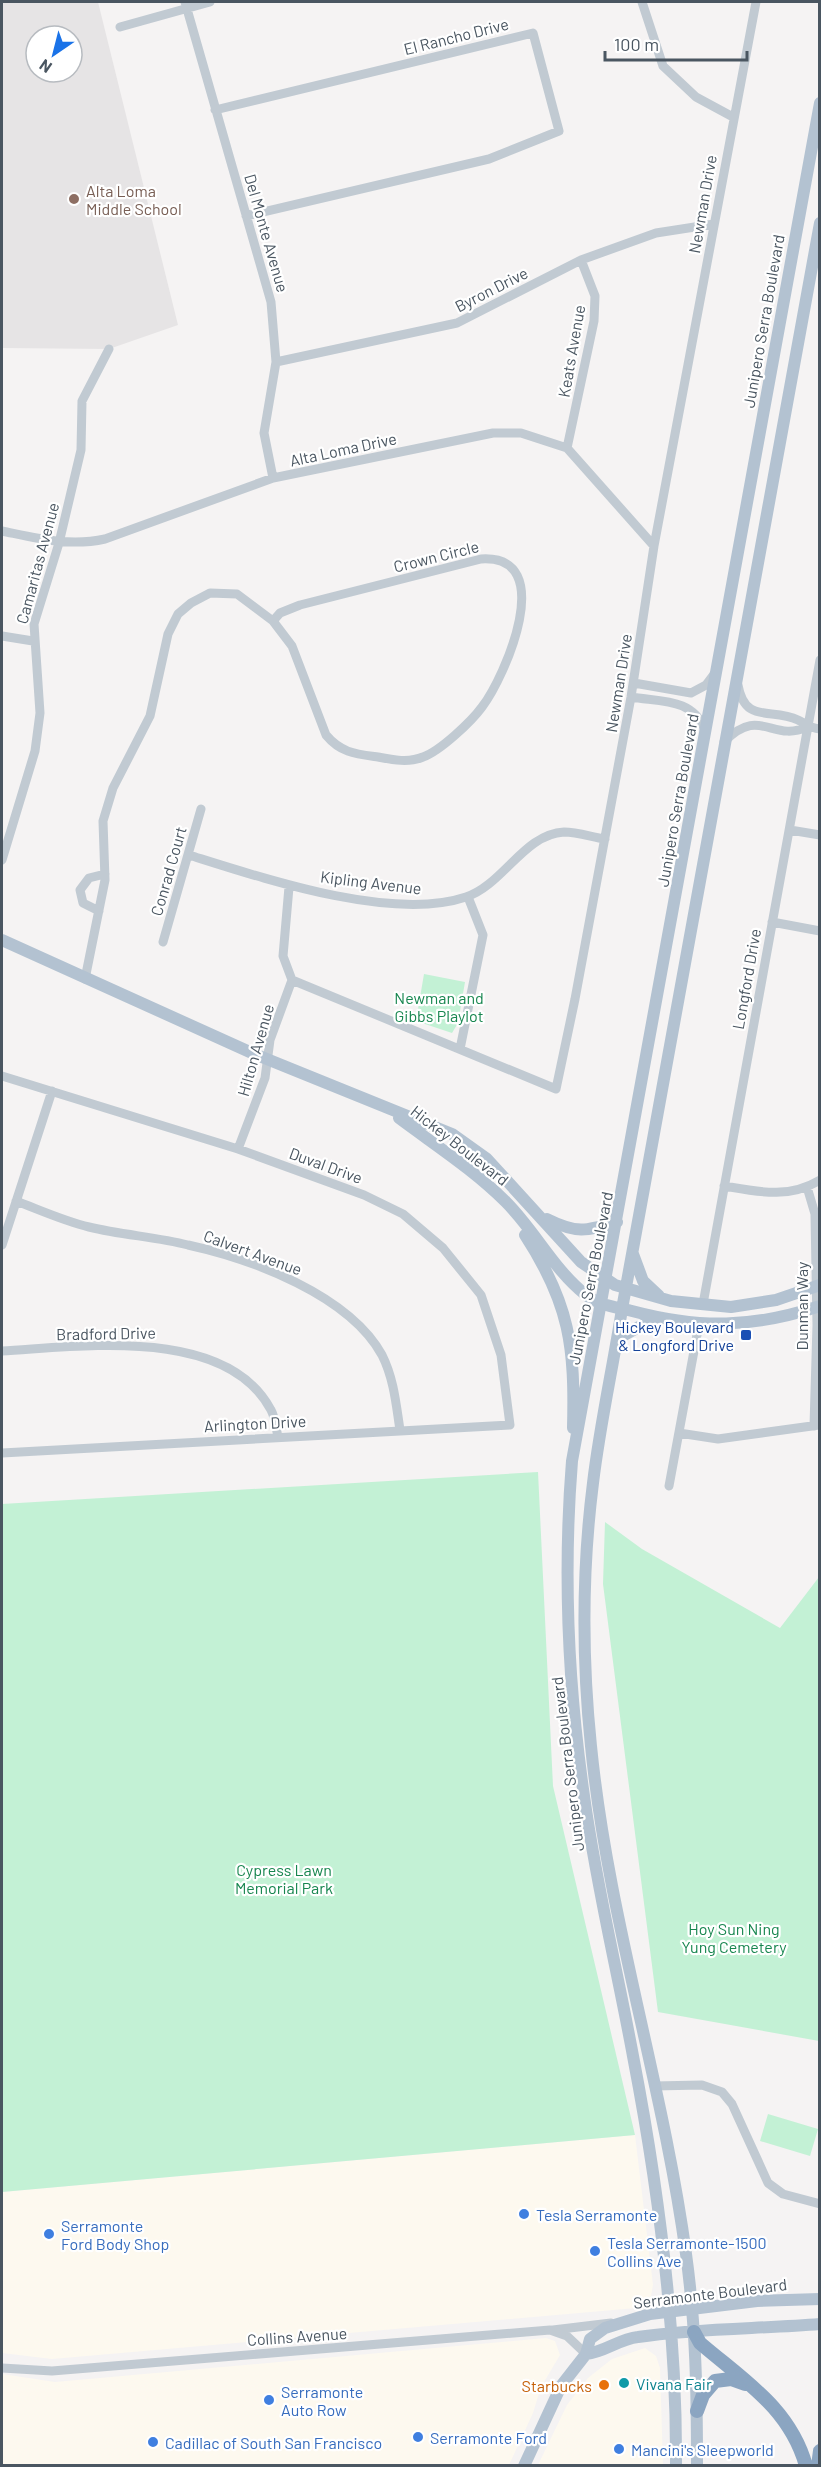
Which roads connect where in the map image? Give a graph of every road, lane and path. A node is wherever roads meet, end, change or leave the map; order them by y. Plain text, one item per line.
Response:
1 (210, 2) edge
2 (642, 2) edge
3 (756, 2) edge
4 (186, 5) edge
5 (120, 27) dead end
6 (819, 103) edge
7 (215, 110) junction
8 (733, 117) junction
9 (246, 216) junction
10 (819, 223) edge
11 (714, 224) junction
12 (581, 260) junction
13 (109, 349) dead end
14 (276, 362) junction
15 (567, 448) junction
16 (273, 478) junction
17 (2, 531) edge
18 (59, 543) junction
19 (654, 546) junction
20 (273, 621) junction
21 (2, 636) edge
22 (33, 640) junction
23 (819, 660) edge
24 (716, 672) junction
25 (737, 676) junction
26 (634, 683) junction
27 (631, 697) junction
28 (807, 727) junction
29 (819, 729) edge
30 (706, 731) junction
31 (723, 744) junction
32 (201, 809) dead end
33 (790, 830) junction
34 (819, 835) edge
35 (605, 839) junction
36 (189, 855) junction
37 (2, 860) edge
38 (105, 874) junction
39 (289, 887) junction
40 (468, 897) junction
41 (99, 911) junction
42 (772, 922) junction
43 (819, 932) edge
44 (2, 940) edge
45 (163, 942) dead end
46 (85, 979) junction
47 (292, 980) junction
48 (460, 1049) junction
49 (268, 1058) junction
50 (2, 1076) edge
51 (52, 1091) junction
52 (391, 1111) junction
53 (238, 1149) junction
54 (819, 1180) edge
55 (724, 1186) junction
56 (807, 1187) junction
57 (16, 1201) junction
58 (513, 1209) junction
59 (543, 1217) junction
60 (617, 1222) junction
61 (2, 1245) edge
62 (632, 1251) junction
63 (605, 1281) junction
64 (819, 1286) edge
65 (625, 1289) junction
66 (663, 1299) junction
67 (601, 1304) junction
68 (703, 1304) junction
69 (819, 1306) edge
70 (621, 1309) junction
71 (657, 1317) junction
72 (699, 1324) junction
73 (617, 1339) junction
74 (2, 1351) edge
75 (510, 1425) joint
76 (817, 1426) edge
77 (400, 1430) junction
78 (679, 1433) junction
79 (278, 1437) junction
80 (2, 1453) edge
81 (572, 1461) junction
82 (669, 1486) dead end
83 (654, 2086) junction
84 (819, 2204) edge
85 (819, 2299) edge
86 (692, 2309) junction
87 (670, 2311) junction
88 (619, 2321) junction
89 (819, 2325) edge
90 (550, 2330) junction
91 (694, 2332) junction
92 (672, 2334) junction
93 (586, 2354) junction
94 (2, 2368) edge
95 (768, 2399) junction
96 (697, 2411) junction
97 (819, 2451) edge
98 (524, 2466) edge
99 (676, 2466) edge
100 (697, 2466) edge
101 (806, 2466) edge
102 (818, 2466) edge

1 - 4 street
2 - 8 street
3 - 8 street, Newman Drive
4 - 5 street
4 - 7 street, Del Monte Avenue
6 - 24 main road, Junipero Serra Boulevard
7 - 9 street, Del Monte Avenue
7 - 9 street, El Rancho Drive
8 - 11 street, Newman Drive
9 - 14 street, Del Monte Avenue
10 - 25 main road, Junipero Serra Boulevard
11 - 12 street, Byron Drive
11 - 19 street, Newman Drive
12 - 14 street, Byron Drive
12 - 15 street, Keats Avenue
13 - 18 street, Camaritas Avenue
14 - 16 street, Del Monte Avenue
15 - 16 street, Alta Loma Drive
15 - 19 street
16 - 18 street, Alta Loma Drive
17 - 18 street, Alta Loma Drive
18 - 22 street, Camaritas Avenue
19 - 26 street, Newman Drive
20 - 20 street, Crown Circle
20 - 38 street, Crown Circle
21 - 22 street
22 - 37 street, Camaritas Avenue
23 - 28 street, Longford Drive
24 - 26 street
24 - 30 main road, Junipero Serra Boulevard
25 - 28 street
25 - 31 main road, Junipero Serra Boulevard
26 - 27 street, Newman Drive
27 - 30 street
27 - 35 street, Newman Drive
28 - 29 street
28 - 31 street
28 - 33 street, Longford Drive
30 - 60 main road, Junipero Serra Boulevard
31 - 62 main road, Junipero Serra Boulevard
32 - 36 street, Conrad Court
33 - 34 street
33 - 42 street, Longford Drive
35 - 40 street, Kipling Avenue
35 - 48 street, Newman Drive
36 - 39 street, Kipling Avenue
36 - 45 street, Conrad Court
38 - 41 street, Crown Circle
38 - 41 street
39 - 40 street, Kipling Avenue
39 - 47 street
40 - 48 street
41 - 46 street, Crown Circle
42 - 43 street
42 - 55 street, Longford Drive
44 - 46 main road, Hickey Boulevard
46 - 49 main road, Hickey Boulevard
47 - 48 street, Newman Drive
47 - 49 street, Hilton Avenue
49 - 52 main road, Hickey Boulevard
49 - 53 street, Hilton Avenue
50 - 51 street, Duval Drive
51 - 53 street, Duval Drive
51 - 57 street
52 - 58 main road, Hickey Boulevard
52 - 59 main road, Hickey Boulevard
53 - 75 street, Duval Drive
54 - 56 street
55 - 56 street
55 - 68 street, Longford Drive
56 - 76 street, Dunman Way
57 - 61 street
57 - 77 street, Calvert Avenue
58 - 67 main road, Hickey Boulevard
58 - 81 main road
59 - 60 main road
59 - 63 main road, Hickey Boulevard
60 - 63 main road, Junipero Serra Boulevard
62 - 65 main road, Junipero Serra Boulevard
62 - 66 main road
63 - 65 main road, Hickey Boulevard
63 - 67 main road, Junipero Serra Boulevard
64 - 68 main road, Hickey Boulevard
65 - 66 main road, Hickey Boulevard
65 - 70 main road, Junipero Serra Boulevard
66 - 68 main road, Hickey Boulevard
67 - 70 main road, Hickey Boulevard
67 - 81 main road, Junipero Serra Boulevard
69 - 72 main road, Hickey Boulevard
70 - 71 main road, Hickey Boulevard
70 - 73 main road, Junipero Serra Boulevard
71 - 72 main road, Hickey Boulevard
71 - 73 main road
72 - 78 street
73 - 83 main road, Junipero Serra Boulevard
74 - 79 street, Bradford Drive
75 - 77 street, Arlington Drive
76 - 78 street
77 - 79 street, Arlington Drive
78 - 82 street
79 - 80 street, Arlington Drive
81 - 87 main road, Junipero Serra Boulevard
83 - 84 street
83 - 86 main road, Junipero Serra Boulevard
85 - 86 main road, Serramonte Boulevard
86 - 87 main road, Serramonte Boulevard
86 - 91 main road, Junipero Serra Boulevard
87 - 88 main road, Serramonte Boulevard
87 - 92 main road, Junipero Serra Boulevard
88 - 90 street, Collins Avenue
88 - 93 main road, Serramonte Boulevard
89 - 91 main road
90 - 93 street
90 - 94 street, Collins Avenue
91 - 92 main road
91 - 95 highway
91 - 96 main road, Junipero Serra Boulevard
92 - 93 main road
92 - 99 main road, Junipero Serra Boulevard
93 - 98 main road, Serramonte Boulevard
95 - 96 highway
95 - 101 highway
96 - 100 main road, Junipero Serra Boulevard
97 - 102 highway

